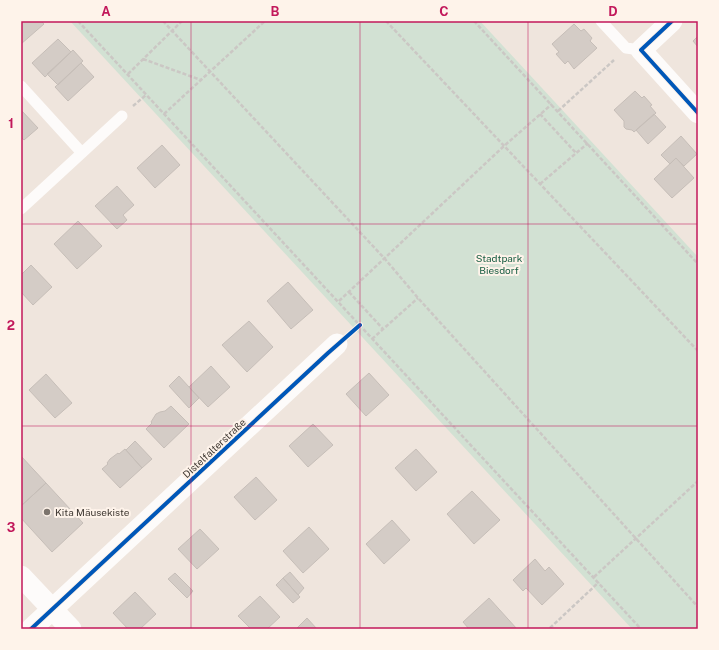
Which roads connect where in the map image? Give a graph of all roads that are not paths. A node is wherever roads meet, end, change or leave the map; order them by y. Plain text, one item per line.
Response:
1 (600, 21) edge
2 (672, 21) edge
3 (633, 49) junction
4 (21, 86) edge
5 (698, 113) edge
6 (122, 116) dead end
7 (82, 153) junction
8 (21, 209) edge
9 (337, 344) road end
10 (21, 576) edge
11 (53, 610) junction
12 (32, 629) edge
13 (71, 629) edge

1 - 3 lane
2 - 3 street
3 - 5 street
4 - 7 lane
6 - 7 lane
7 - 8 lane
9 - 11 street, Distelfalterstraße
10 - 11 street
11 - 12 street, Distelfalterstraße
11 - 13 street

